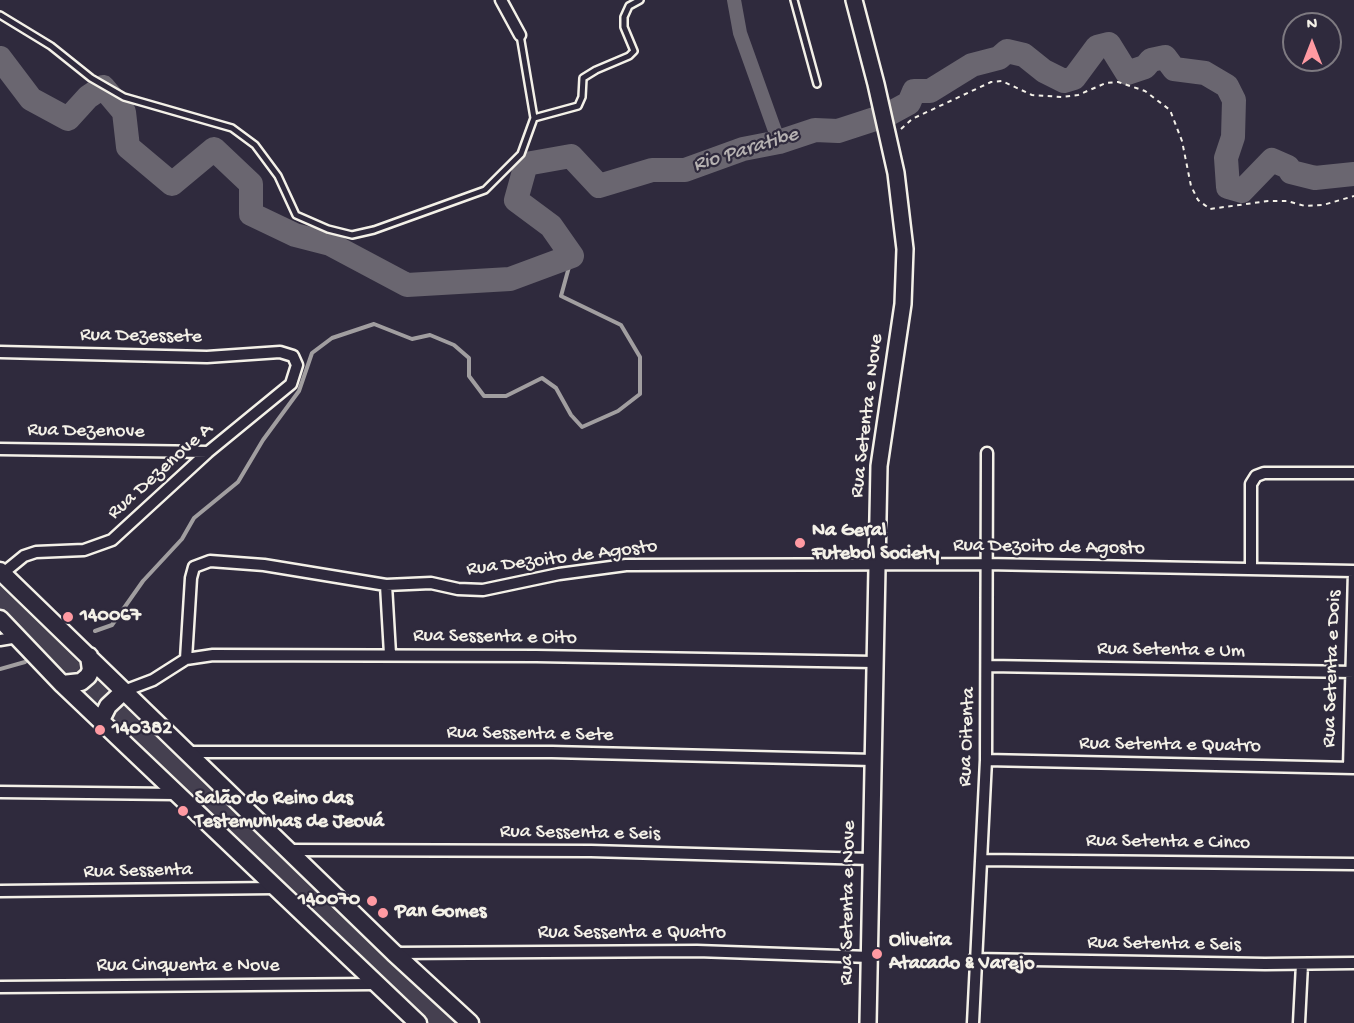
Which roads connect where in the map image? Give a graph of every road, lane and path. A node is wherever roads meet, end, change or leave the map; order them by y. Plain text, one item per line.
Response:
1 (501, 0) edge
2 (640, 0) edge
3 (794, 0) edge
4 (854, 0) edge
5 (0, 15) edge
6 (520, 35) joint
7 (817, 84) dead end
8 (534, 118) junction
9 (887, 136) junction
10 (1354, 196) edge
11 (0, 352) edge
12 (280, 352) joint
13 (0, 448) edge
14 (208, 452) junction
15 (987, 453) dead end
16 (1354, 473) edge
17 (875, 564) junction
18 (986, 564) junction
19 (1251, 568) junction
20 (1354, 571) edge
21 (1, 573) edge
22 (386, 585) junction
23 (0, 620) edge
24 (18, 638) junction
25 (0, 640) edge
26 (390, 654) junction
27 (89, 656) junction
28 (186, 659) junction
29 (874, 662) junction
30 (988, 666) junction
31 (1353, 672) edge
32 (62, 684) junction
33 (123, 691) junction
34 (101, 720) junction
35 (187, 752) junction
36 (873, 760) junction
37 (986, 760) junction
38 (1351, 768) edge
39 (0, 792) edge
40 (176, 794) junction
41 (288, 850) junction
42 (870, 859) junction
43 (981, 860) junction
44 (1354, 864) edge
45 (276, 888) junction
46 (0, 891) edge
47 (394, 953) junction
48 (870, 957) junction
49 (974, 959) junction
50 (1354, 963) edge
51 (1302, 964) junction
52 (375, 984) junction
53 (0, 987) edge
54 (418, 1023) edge
55 (470, 1023) edge
56 (868, 1023) edge
57 (973, 1023) edge
58 (1299, 1023) edge

1 - 6 street
2 - 8 lane
3 - 7 lane
4 - 9 street, Rua Setenta e Nove
5 - 8 lane
6 - 8 lane
9 - 10 path
9 - 17 street, Rua Setenta e Nove
11 - 12 street, Rua Dezessete
12 - 14 street, Rua Dezenove A
13 - 14 street, Rua Dezenove
14 - 21 street, Rua Dezenove A
15 - 18 street, Rua Oitenta
16 - 19 street
17 - 18 street, Rua Dezoito de Agosto
17 - 22 street, Rua Dezoito de Agosto
17 - 29 street, Rua Setenta e Nove
18 - 19 street, Rua Dezoito de Agosto
18 - 30 street, Rua Oitenta
19 - 20 street, Rua Dezoito de Agosto
20 - 31 street, Rua Setenta e Dois
21 - 27 main road
22 - 26 street
22 - 28 street, Rua Dezoito de Agosto
23 - 24 main road
24 - 25 street
24 - 32 main road
26 - 28 street, Rua Sessenta e Oito
26 - 29 street, Rua Sessenta e Oito
27 - 32 main road
27 - 33 main road
28 - 33 street, Rua Sessenta e Oito
29 - 36 street, Rua Setenta e Nove
30 - 31 street, Rua Setenta e Um
30 - 37 street, Rua Oitenta
31 - 38 street, Rua Setenta e Dois
32 - 34 main road
33 - 34 main road
33 - 35 main road
34 - 40 main road
35 - 36 street, Rua Sessenta e Sete
35 - 41 main road
36 - 42 street, Rua Setenta e Nove
37 - 38 street, Rua Setenta e Quatro
37 - 43 street, Rua Oitenta
39 - 40 street
40 - 45 main road
41 - 42 street, Rua Sessenta e Seis
41 - 47 main road
42 - 48 street, Rua Setenta e Nove
43 - 44 street, Rua Setenta e Cinco
43 - 49 street, Rua Oitenta
45 - 46 street, Rua Sessenta
45 - 52 main road
47 - 48 street, Rua Sessenta e Quatro
47 - 55 main road
48 - 56 street, Rua Setenta e Nove
49 - 51 street, Rua Setenta e Seis
49 - 57 street, Rua Oitenta
50 - 51 street, Rua Setenta e Seis
51 - 58 street
52 - 53 street, Rua Cinquenta e Nove
52 - 54 main road

